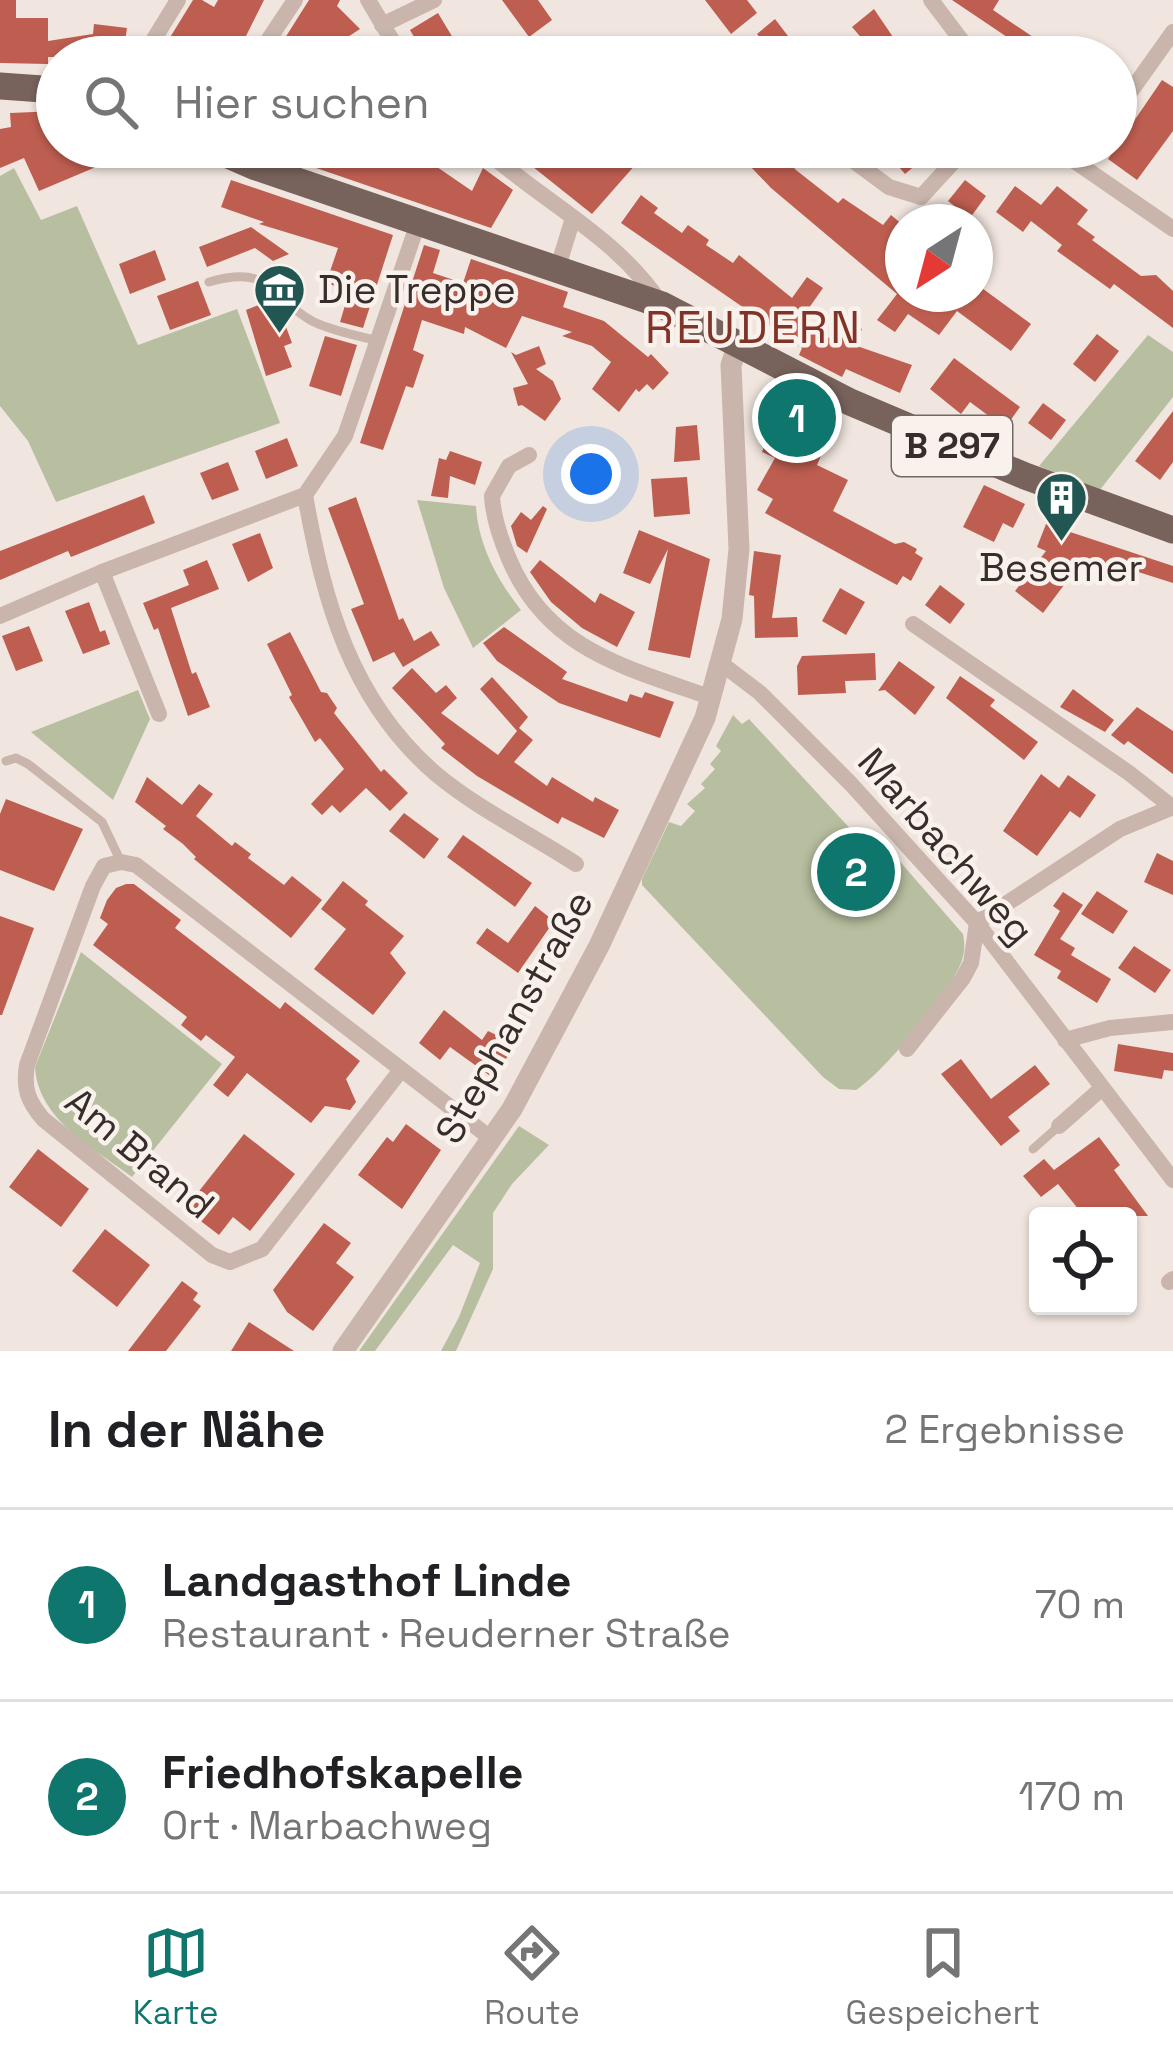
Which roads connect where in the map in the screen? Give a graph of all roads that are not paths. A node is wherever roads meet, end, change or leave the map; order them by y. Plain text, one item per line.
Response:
1 (178, 0) edge
2 (296, 0) edge
3 (368, 0) edge
4 (434, 0) edge
5 (931, 0) edge
6 (382, 25) junction
7 (1173, 32) edge
8 (156, 36) edge
9 (271, 36) edge
10 (389, 36) edge
11 (958, 36) edge
12 (1137, 83) edge
13 (0, 86) edge
14 (36, 89) edge
15 (259, 168) edge
16 (509, 168) edge
17 (864, 168) edge
18 (949, 168) edge
19 (1081, 168) edge
20 (573, 218) junction
21 (419, 220) junction
22 (1173, 229) edge
23 (558, 267) junction
24 (209, 282) dead end
25 (662, 305) junction
26 (378, 341) junction
27 (738, 345) junction
28 (529, 455) dead end
29 (305, 495) junction
30 (1173, 530) edge
31 (102, 572) junction
32 (0, 616) edge
33 (914, 624) dead end
34 (722, 664) junction
35 (712, 698) junction
36 (160, 714) dead end
37 (6, 761) dead end
38 (1172, 807) edge
39 (128, 864) junction
40 (576, 864) dead end
41 (977, 923) junction
42 (1173, 1022) edge
43 (1065, 1040) junction
44 (907, 1049) dead end
45 (400, 1070) junction
46 (1102, 1089) junction
47 (1059, 1126) joint
48 (493, 1140) junction
49 (1034, 1149) dead end
50 (1173, 1180) edge
51 (343, 1351) edge

1 - 8 street
2 - 9 street
3 - 6 street
4 - 6 street
5 - 11 street
6 - 10 street
7 - 12 street
13 - 14 main road
15 - 21 main road, B 297
16 - 20 street
17 - 18 street
19 - 22 street
20 - 23 street
20 - 25 street
21 - 23 main road, B 297
21 - 26 street
23 - 25 main road, B 297
24 - 26 lane
25 - 27 main road, B 297
26 - 29 street
27 - 30 main road, B 297
27 - 34 street, Stephanstraße
28 - 35 street
29 - 31 street
29 - 40 street
31 - 32 street
31 - 36 street
33 - 38 street
34 - 35 street, Stephanstraße
34 - 41 street, Marbachweg
35 - 48 street, Stephanstraße
37 - 39 lane
38 - 41 street
39 - 45 street
39 - 45 street, Am Brand
41 - 43 street, Marbachweg
41 - 44 street
42 - 43 street
43 - 46 street, Marbachweg
45 - 48 street
46 - 47 street
46 - 50 street, Marbachweg
47 - 49 lane
48 - 51 street, Stephanstraße

